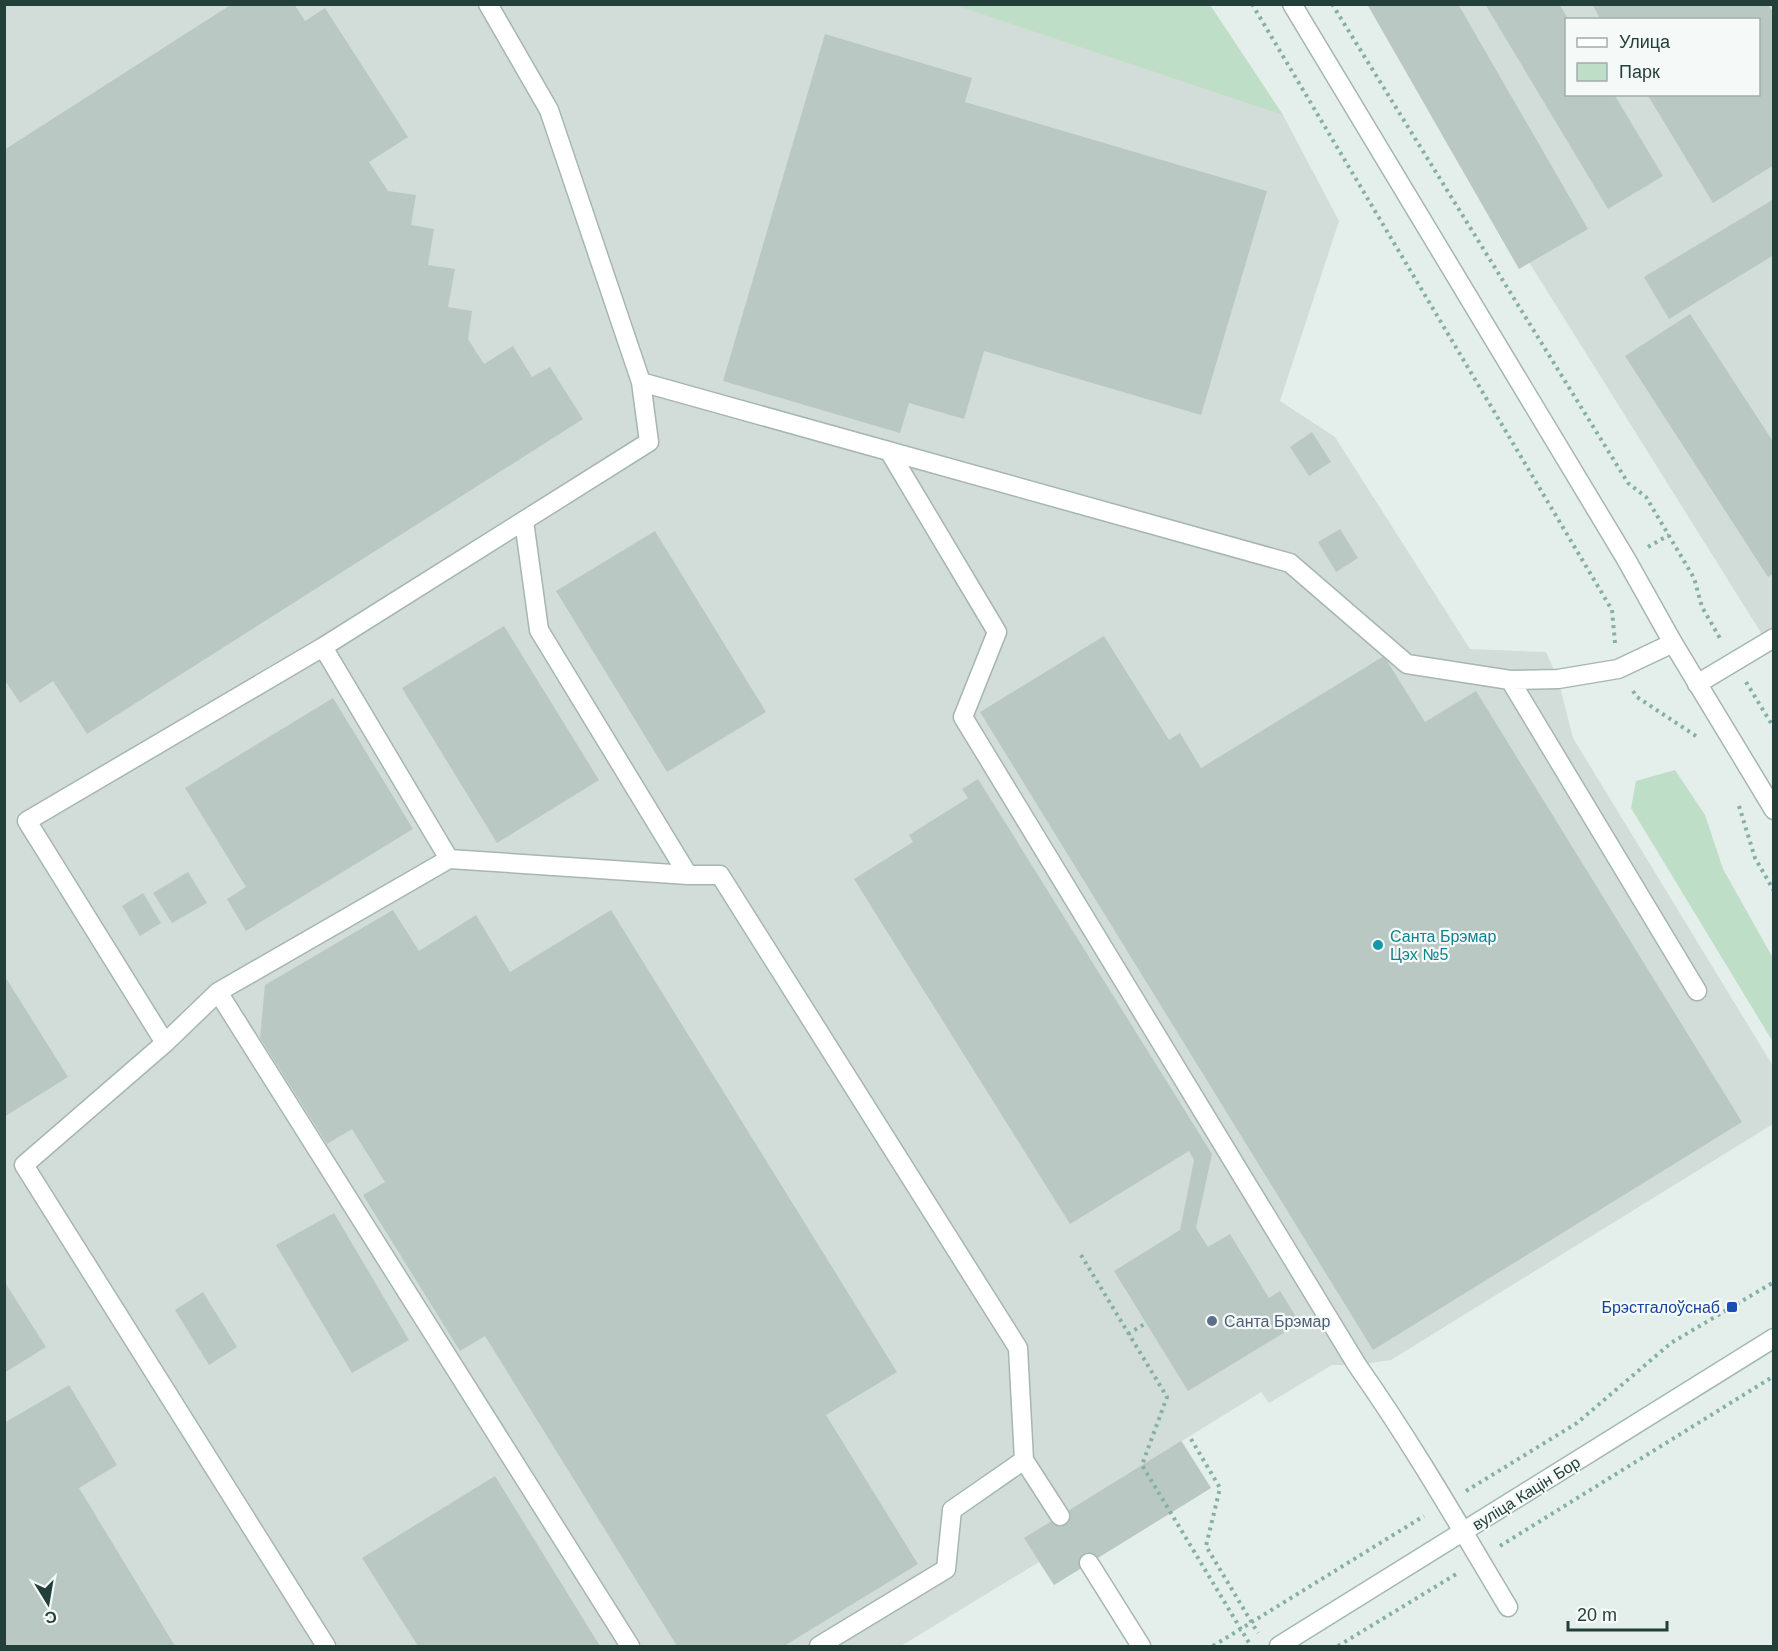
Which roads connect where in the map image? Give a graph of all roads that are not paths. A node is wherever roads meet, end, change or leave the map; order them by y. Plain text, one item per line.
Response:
1 (488, 4) edge
2 (1292, 4) edge
3 (641, 382) junction
4 (889, 451) junction
5 (524, 521) junction
6 (1773, 638) edge
7 (1673, 643) junction
8 (322, 647) junction
9 (1510, 680) junction
10 (1697, 684) junction
11 (1773, 810) edge
12 (449, 860) junction
13 (688, 875) junction
14 (1697, 991) dead end
15 (218, 993) junction
16 (165, 1042) junction
17 (1773, 1338) edge
18 (1024, 1460) junction
19 (1060, 1516) dead end
20 (1463, 1532) junction
21 (1089, 1563) dead end
22 (1508, 1607) dead end
23 (326, 1647) edge
24 (630, 1647) edge
25 (819, 1647) edge
26 (1141, 1647) edge
27 (1279, 1647) edge

1 - 3 street
2 - 7 street
3 - 4 street
3 - 5 street
4 - 9 street
4 - 20 street
5 - 8 street
5 - 13 street
6 - 10 street
7 - 9 street
7 - 10 street
8 - 12 street
8 - 16 street
9 - 14 street
10 - 11 street
12 - 13 street
12 - 15 street
13 - 18 street
15 - 16 street
15 - 24 street
16 - 23 street
17 - 20 street, вуліца Кацін Бор
18 - 19 street
18 - 25 street
20 - 22 street
20 - 27 street, вуліца Кацін Бор
21 - 26 street

